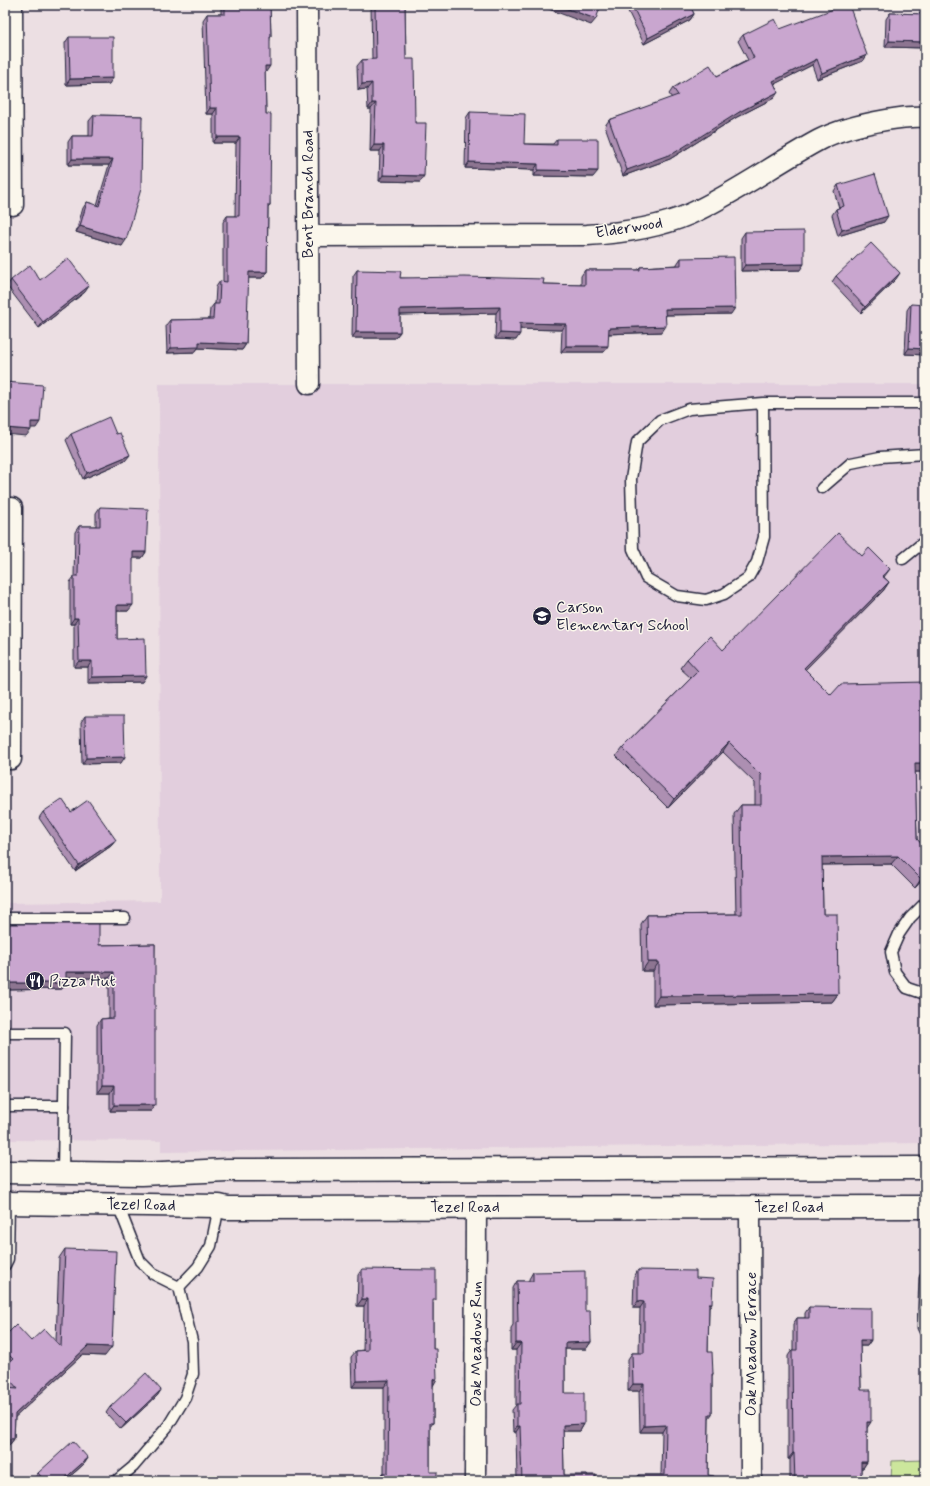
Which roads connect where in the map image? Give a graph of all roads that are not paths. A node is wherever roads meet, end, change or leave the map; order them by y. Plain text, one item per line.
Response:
1 (12, 5) edge
2 (307, 5) edge
3 (8, 43) edge
4 (925, 117) edge
5 (13, 205) dead end
6 (309, 236) junction
7 (309, 384) dead end
8 (763, 403) junction
9 (925, 403) edge
10 (925, 454) edge
11 (822, 488) dead end
12 (5, 508) edge
13 (925, 541) edge
14 (903, 559) dead end
15 (5, 759) edge
16 (925, 903) edge
17 (5, 918) edge
18 (125, 918) dead end
19 (925, 994) edge
20 (5, 1033) edge
21 (5, 1106) edge
22 (64, 1106) junction
23 (925, 1168) edge
24 (5, 1172) edge
25 (63, 1173) junction
26 (7, 1203) edge
27 (118, 1205) junction
28 (218, 1206) junction
29 (476, 1207) junction
30 (750, 1207) junction
31 (925, 1207) edge
32 (5, 1265) edge
33 (925, 1278) edge
34 (179, 1287) junction
35 (925, 1332) edge
36 (116, 1481) edge
37 (475, 1481) edge
38 (751, 1481) edge

1 - 3 street
2 - 6 street, Bent Branch Road
3 - 5 street
4 - 6 street, Elderwood
6 - 7 street, Bent Branch Road
8 - 8 lane
8 - 9 lane
10 - 11 lane
12 - 15 street
13 - 14 lane
16 - 19 lane
17 - 18 lane
20 - 22 lane
21 - 22 lane
22 - 25 lane
23 - 25 main road, Tezel Road
24 - 25 main road, Tezel Road
26 - 27 main road, Tezel Road
26 - 32 lane
27 - 28 main road, Tezel Road
27 - 34 lane
28 - 29 main road, Tezel Road
28 - 34 lane
29 - 30 main road, Tezel Road
29 - 37 street, Oak Meadows Run
30 - 31 main road, Tezel Road
30 - 38 street, Oak Meadow Terrace
33 - 35 lane
34 - 36 lane

